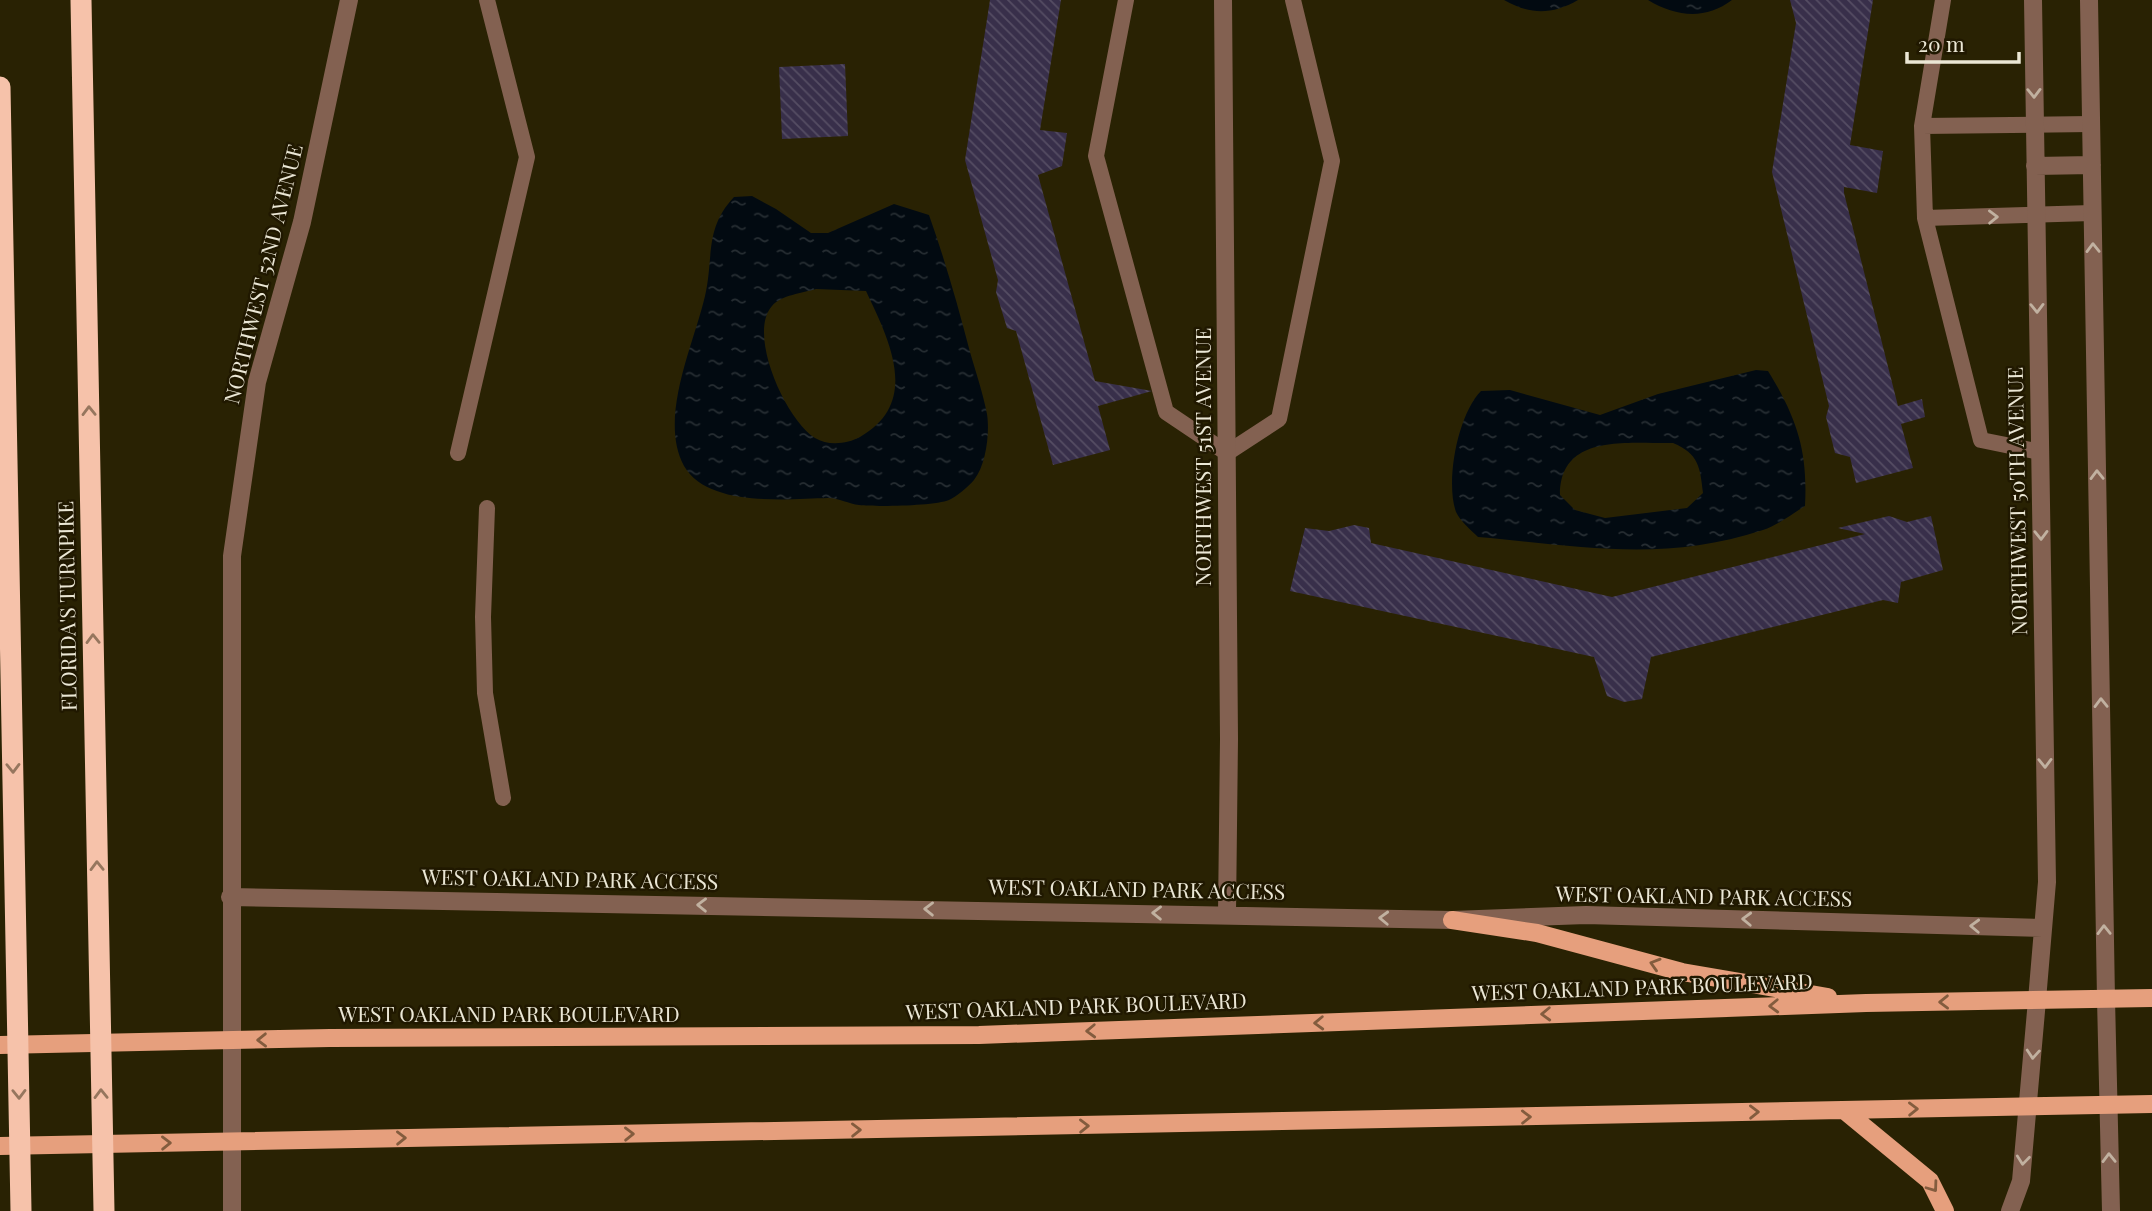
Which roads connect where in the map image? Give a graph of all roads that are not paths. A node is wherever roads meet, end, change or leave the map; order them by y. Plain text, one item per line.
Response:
1 (81, 0) edge
2 (349, 0) edge
3 (487, 0) edge
4 (1126, 0) edge
5 (1223, 0) edge
6 (1293, 0) edge
7 (1944, 0) edge
8 (2033, 0) edge
9 (2089, 0) edge
10 (0, 87) edge
11 (2091, 124) junction
12 (1922, 126) junction
13 (2035, 127) junction
14 (2092, 165) junction
15 (2035, 166) junction
16 (2092, 213) junction
17 (2036, 216) junction
18 (1925, 218) junction
19 (2040, 452) junction
20 (458, 453) dead end
21 (1227, 453) junction
22 (487, 508) dead end
23 (503, 798) dead end
24 (230, 897) junction
25 (1227, 914) junction
26 (1452, 920) junction
27 (2043, 928) junction
28 (2152, 998) edge
29 (2106, 999) junction
30 (2037, 1000) junction
31 (1866, 1003) junction
32 (0, 1045) edge
33 (2108, 1104) junction
34 (2152, 1104) edge
35 (2028, 1107) junction
36 (1845, 1111) junction
37 (0, 1146) edge
38 (21, 1211) edge
39 (104, 1211) edge
40 (232, 1211) edge
41 (1945, 1211) edge
42 (2010, 1211) edge
43 (2111, 1211) edge

39 -> 1 highway, FLORIDA'S TURNPIKE
2 - 24 street, NORTHWEST 52ND AVENUE
3 - 20 lane
4 - 21 lane
5 - 21 street, NORTHWEST 51ST AVENUE
6 - 21 lane
7 - 12 lane
8 -> 13 street, NORTHWEST 50TH AVENUE
9 - 11 street
10 -> 38 highway
11 - 13 lane
11 - 14 street
12 - 13 lane
12 - 18 lane
13 - 15 street, NORTHWEST 50TH AVENUE
14 - 15 street
14 - 16 street
15 - 17 street, NORTHWEST 50TH AVENUE
16 - 17 lane
29 -> 16 street
18 -> 17 lane
17 -> 19 street, NORTHWEST 50TH AVENUE
18 - 19 lane
19 -> 27 street, NORTHWEST 50TH AVENUE
21 - 25 street, NORTHWEST 51ST AVENUE
22 - 23 lane
25 -> 24 street, WEST OAKLAND PARK ACCESS
24 - 40 street, NORTHWEST 52ND AVENUE
26 -> 25 street, WEST OAKLAND PARK ACCESS
27 -> 26 street, WEST OAKLAND PARK ACCESS
31 -> 26 main road
27 - 30 street, NORTHWEST 50TH AVENUE
28 - 29 main road, WEST OAKLAND PARK BOULEVARD
29 - 30 main road, WEST OAKLAND PARK BOULEVARD
29 - 33 street
30 -> 31 main road, WEST OAKLAND PARK BOULEVARD
30 -> 35 street, NORTHWEST 50TH AVENUE
31 -> 32 main road, WEST OAKLAND PARK BOULEVARD
33 - 34 main road
33 - 35 main road
43 -> 33 street
36 -> 35 main road
35 -> 42 street, NORTHWEST 50TH AVENUE
37 -> 36 main road
36 -> 41 main road

